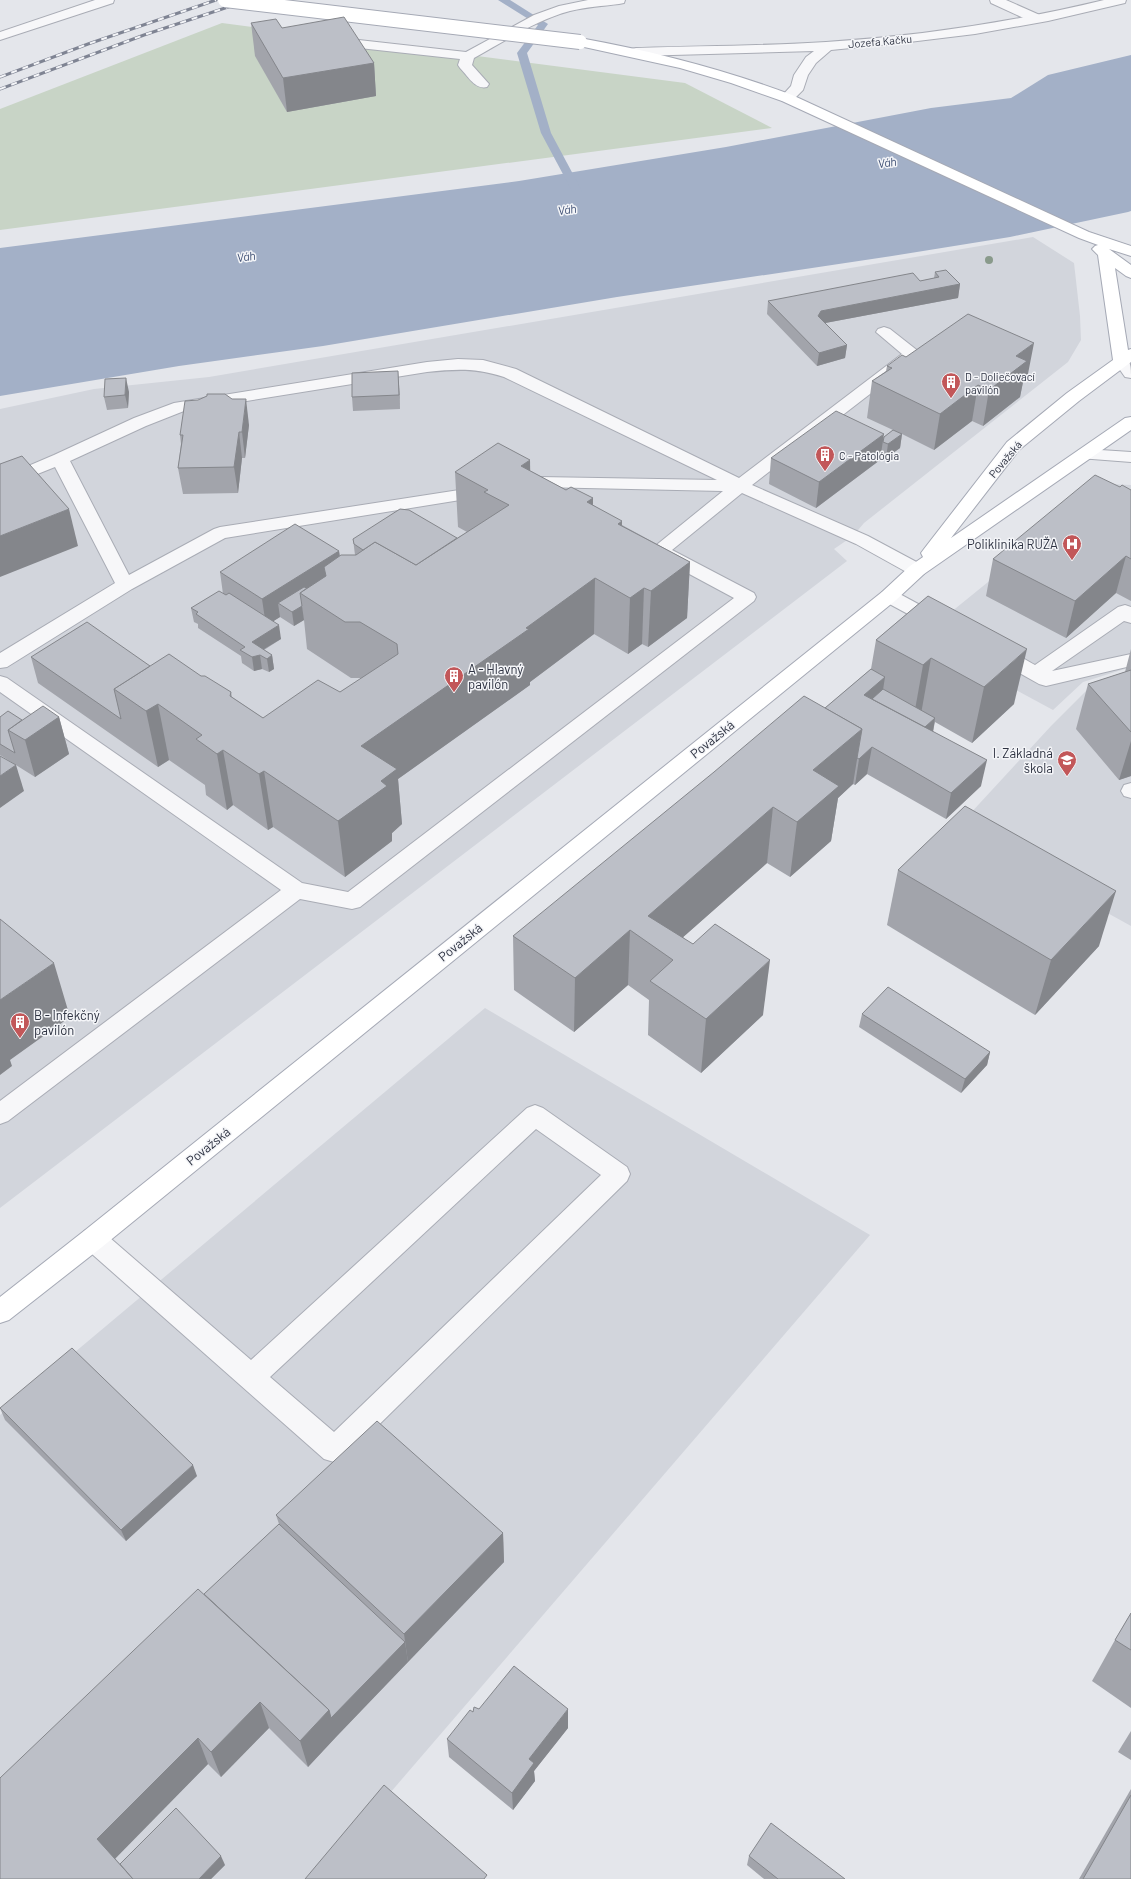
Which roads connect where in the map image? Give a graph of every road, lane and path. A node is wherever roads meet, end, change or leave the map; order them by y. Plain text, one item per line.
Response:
1 (108, 0) edge
2 (225, 0) edge
3 (619, 0) edge
4 (996, 0) edge
5 (1120, 0) edge
6 (1037, 19) junction
7 (0, 36) edge
8 (318, 42) edge
9 (827, 46) junction
10 (636, 52) junction
11 (468, 56) junction
12 (482, 84) dead end
13 (787, 98) junction
14 (1084, 235) junction
15 (1131, 244) edge
16 (1131, 251) edge
17 (1105, 253) junction
18 (1131, 273) edge
19 (884, 332) dead end
20 (1128, 362) edge
21 (1131, 422) edge
22 (1085, 454) junction
23 (1131, 456) edge
24 (60, 459) junction
25 (0, 484) edge
26 (740, 486) junction
27 (917, 570) junction
28 (125, 585) junction
29 (889, 596) junction
30 (1131, 617) edge
31 (954, 630) edge
32 (981, 645) edge
33 (1131, 660) edge
34 (0, 662) edge
35 (1036, 673) junction
36 (0, 683) edge
37 (296, 890) junction
38 (0, 1114) edge
39 (93, 1239) junction
40 (0, 1312) edge
41 (251, 1377) junction

1 - 7 street
2 - 10 main road, bridge
3 - 11 street
4 - 6 street
5 - 6 street, Jozefa Kačku
6 - 9 street, Jozefa Kačku
8 - 11 street
9 - 10 street, Jozefa Kačku
9 - 13 street
10 - 13 main road
11 - 12 street
13 - 14 main road
14 - 15 main road
14 - 16 main road
14 - 17 main road
17 - 18 main road
17 - 20 main road
19 - 26 street
20 - 27 main road, Považská
21 - 22 main road, Považská
22 - 23 street
22 - 27 main road, Považská
24 - 25 street
24 - 26 street
24 - 28 street
26 - 27 street
26 - 28 street
26 - 37 street
27 - 29 main road, Považská
28 - 34 street
29 - 31 street
29 - 39 main road, Považská
30 - 35 street
32 - 35 street
33 - 35 street
36 - 37 street
37 - 38 street
39 - 40 main road, Považská
39 - 41 street
41 - 41 street

